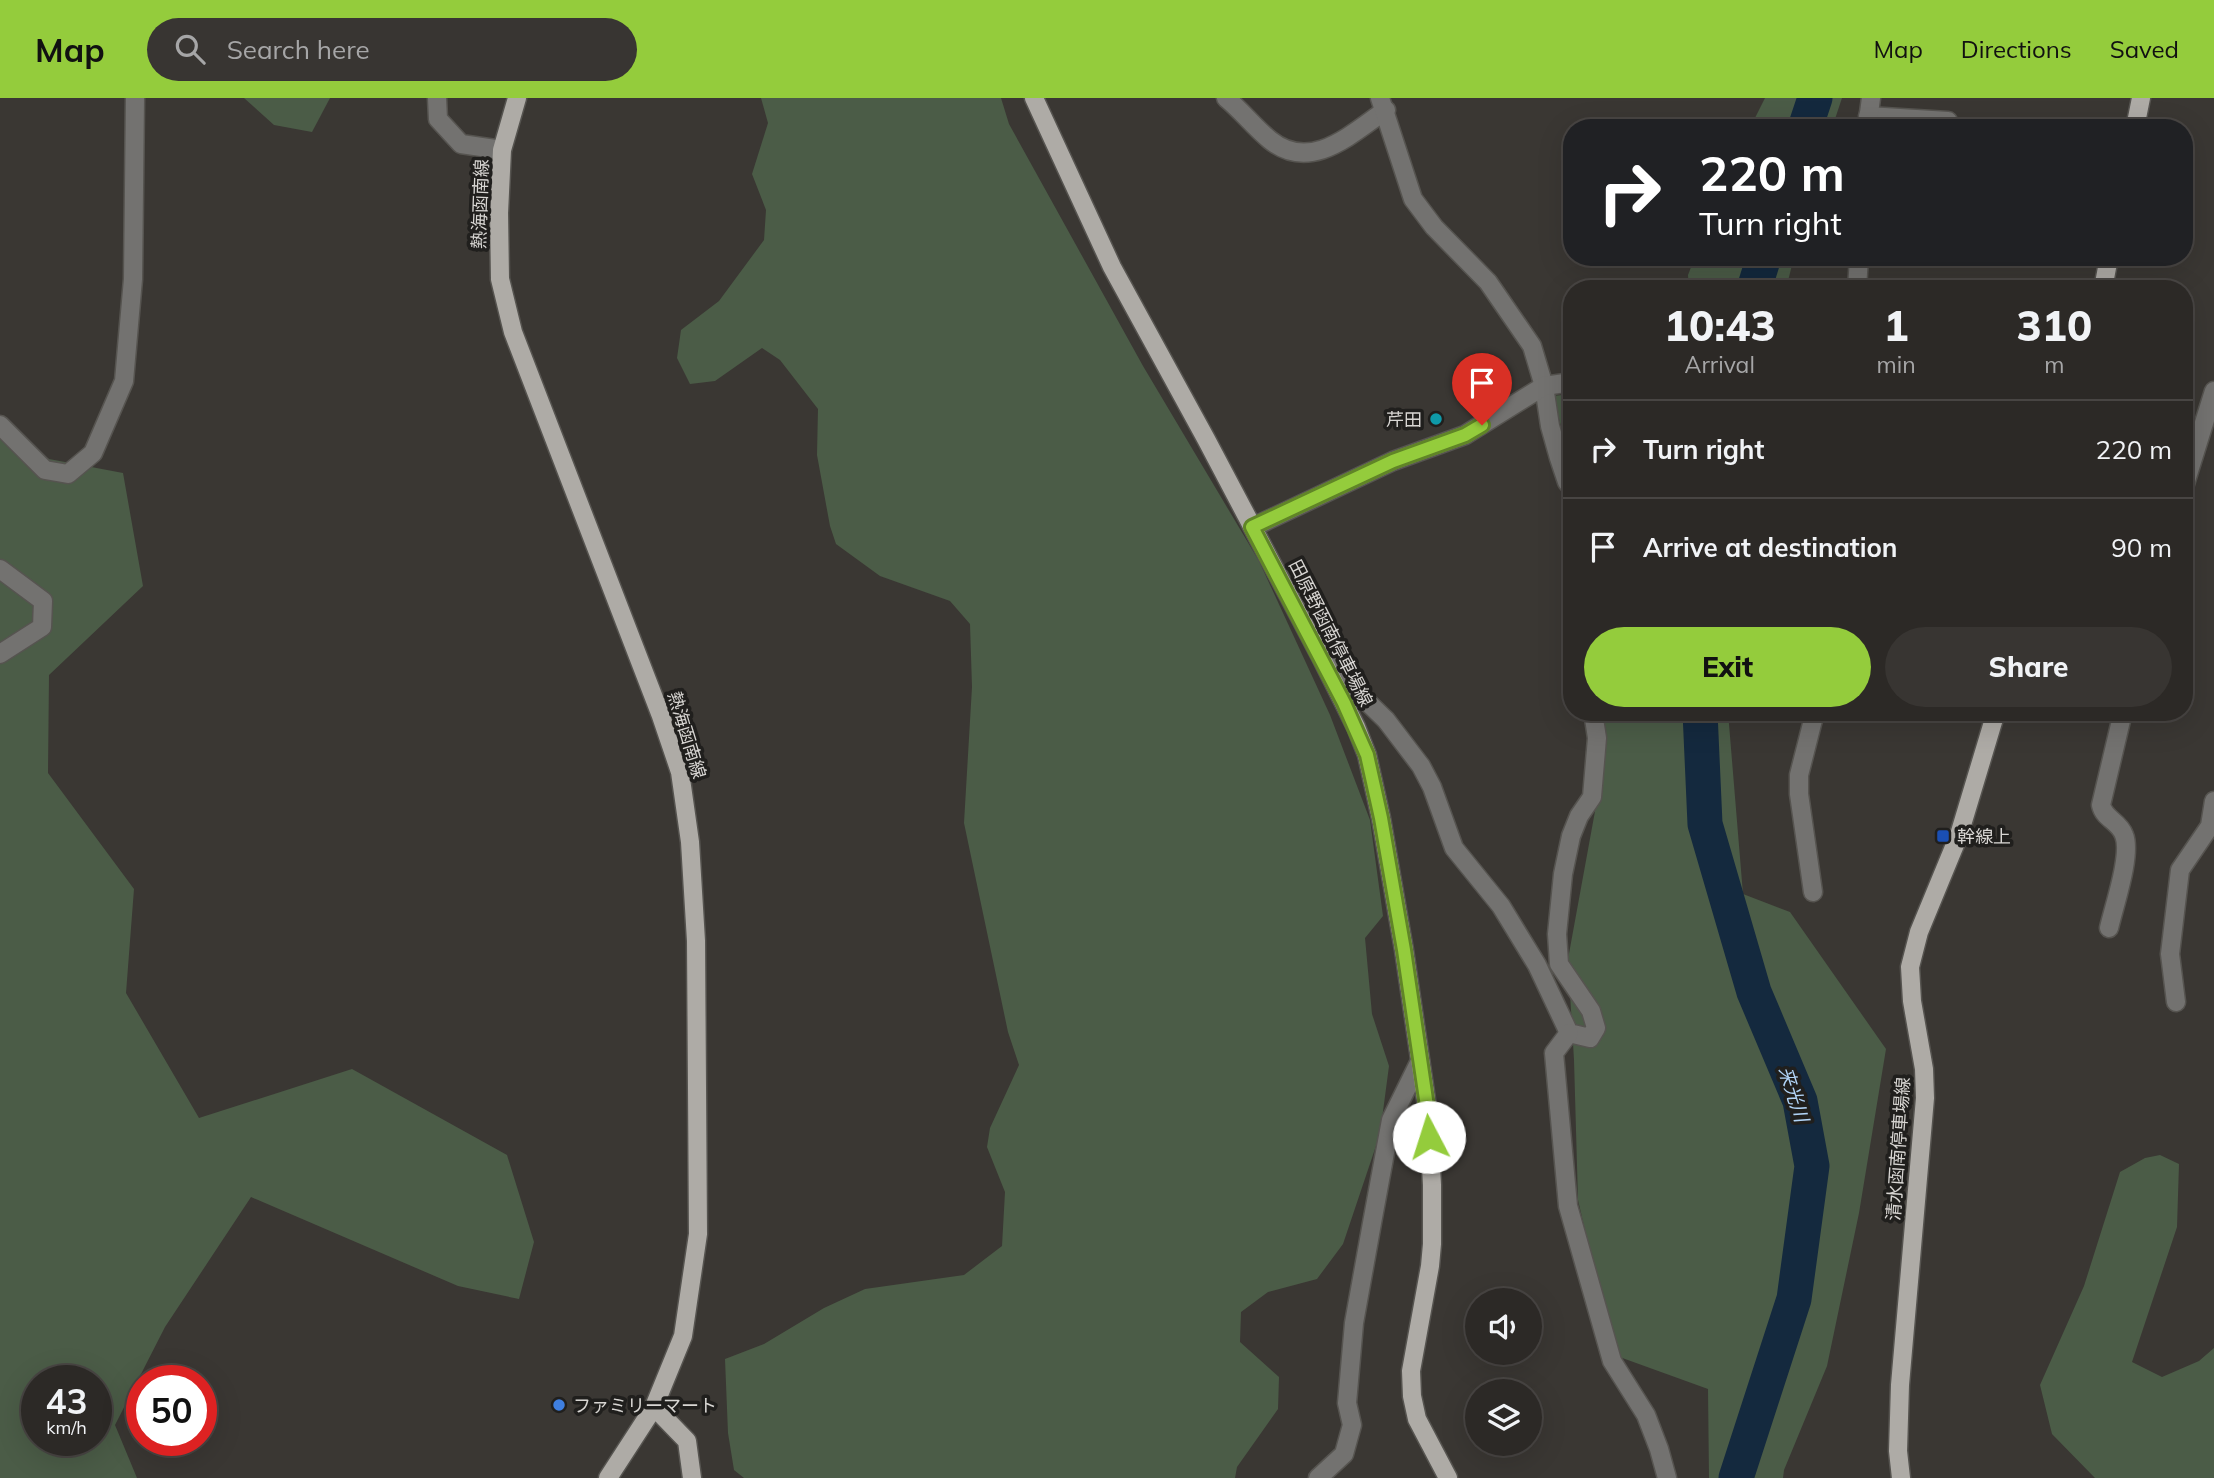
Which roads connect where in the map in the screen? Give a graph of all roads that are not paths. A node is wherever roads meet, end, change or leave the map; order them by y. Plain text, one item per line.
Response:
1 (135, 98) edge
2 (436, 98) edge
3 (517, 98) edge
4 (1034, 98) edge
5 (1226, 98) edge
6 (1871, 98) edge
7 (2141, 98) edge
8 (1383, 104) edge
9 (1868, 119) edge
10 (2137, 119) edge
11 (502, 150) junction
12 (1563, 383) edge
13 (1544, 386) junction
14 (2214, 391) edge
15 (0, 425) edge
16 (2193, 458) edge
17 (1563, 470) edge
18 (1252, 527) junction
19 (0, 569) edge
20 (0, 654) edge
21 (1321, 657) junction
22 (1594, 721) edge
23 (1813, 721) edge
24 (1993, 721) edge
25 (2121, 721) edge
26 (2214, 801) edge
27 (1813, 892) dead end
28 (2109, 928) dead end
29 (2176, 1002) dead end
30 (1569, 1033) junction
31 (1420, 1061) junction
32 (654, 1407) junction
33 (608, 1478) edge
34 (692, 1478) edge
35 (1318, 1478) edge
36 (1448, 1478) edge
37 (1667, 1478) edge
38 (1901, 1478) edge

1 - 15 street
2 - 11 street
3 - 11 main road, 熱海函南線
4 - 18 main road, 田原野函南停車場線
5 - 8 street
6 - 9 street
7 - 10 main road
8 - 13 street
11 - 32 main road, 熱海函南線
12 - 13 street
13 - 17 street
13 - 18 street
14 - 16 street
18 - 21 main road, 田原野函南停車場線
19 - 20 street
21 - 30 street
21 - 31 main road, 田原野函南停車場線
22 - 30 street
23 - 27 street
24 - 38 main road, 清水函南停車場線
25 - 28 street
26 - 29 street
30 - 37 street
31 - 35 street
31 - 36 main road, 田原野函南停車場線
32 - 33 main road, 熱海函南線
32 - 34 main road

